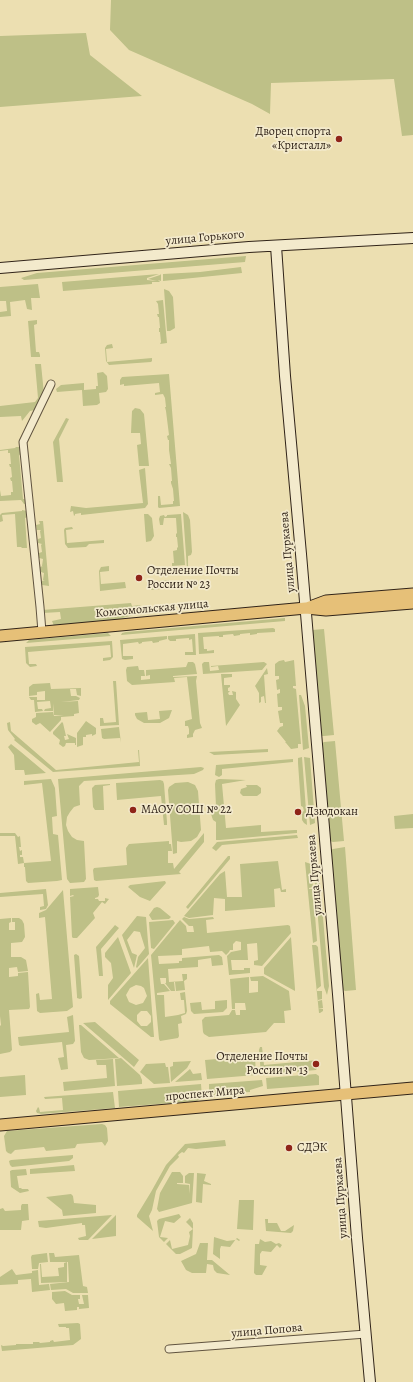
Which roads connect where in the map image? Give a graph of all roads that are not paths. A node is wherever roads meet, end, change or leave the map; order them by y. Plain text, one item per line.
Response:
1 (413, 238) edge
2 (276, 246) junction
3 (0, 268) edge
4 (51, 384) dead end
5 (413, 594) edge
6 (413, 603) edge
7 (306, 608) junction
8 (42, 632) junction
9 (0, 636) edge
10 (413, 1088) edge
11 (346, 1094) junction
12 (0, 1125) edge
13 (366, 1334) junction
14 (169, 1349) dead end
15 (370, 1382) edge

1 - 2 main road, улица Горького
2 - 3 main road, улица Горького
2 - 7 main road, улица Пуркаева
4 - 8 street
5 - 7 main road, Комсомольская улица
6 - 7 main road, Комсомольская улица
7 - 8 main road, Комсомольская улица
7 - 11 main road, улица Пуркаева
8 - 9 main road, Комсомольская улица
10 - 11 main road, проспект Мира
11 - 12 main road, проспект Мира
11 - 13 main road, улица Пуркаева
13 - 14 street, улица Попова
13 - 15 main road, улица Пуркаева

